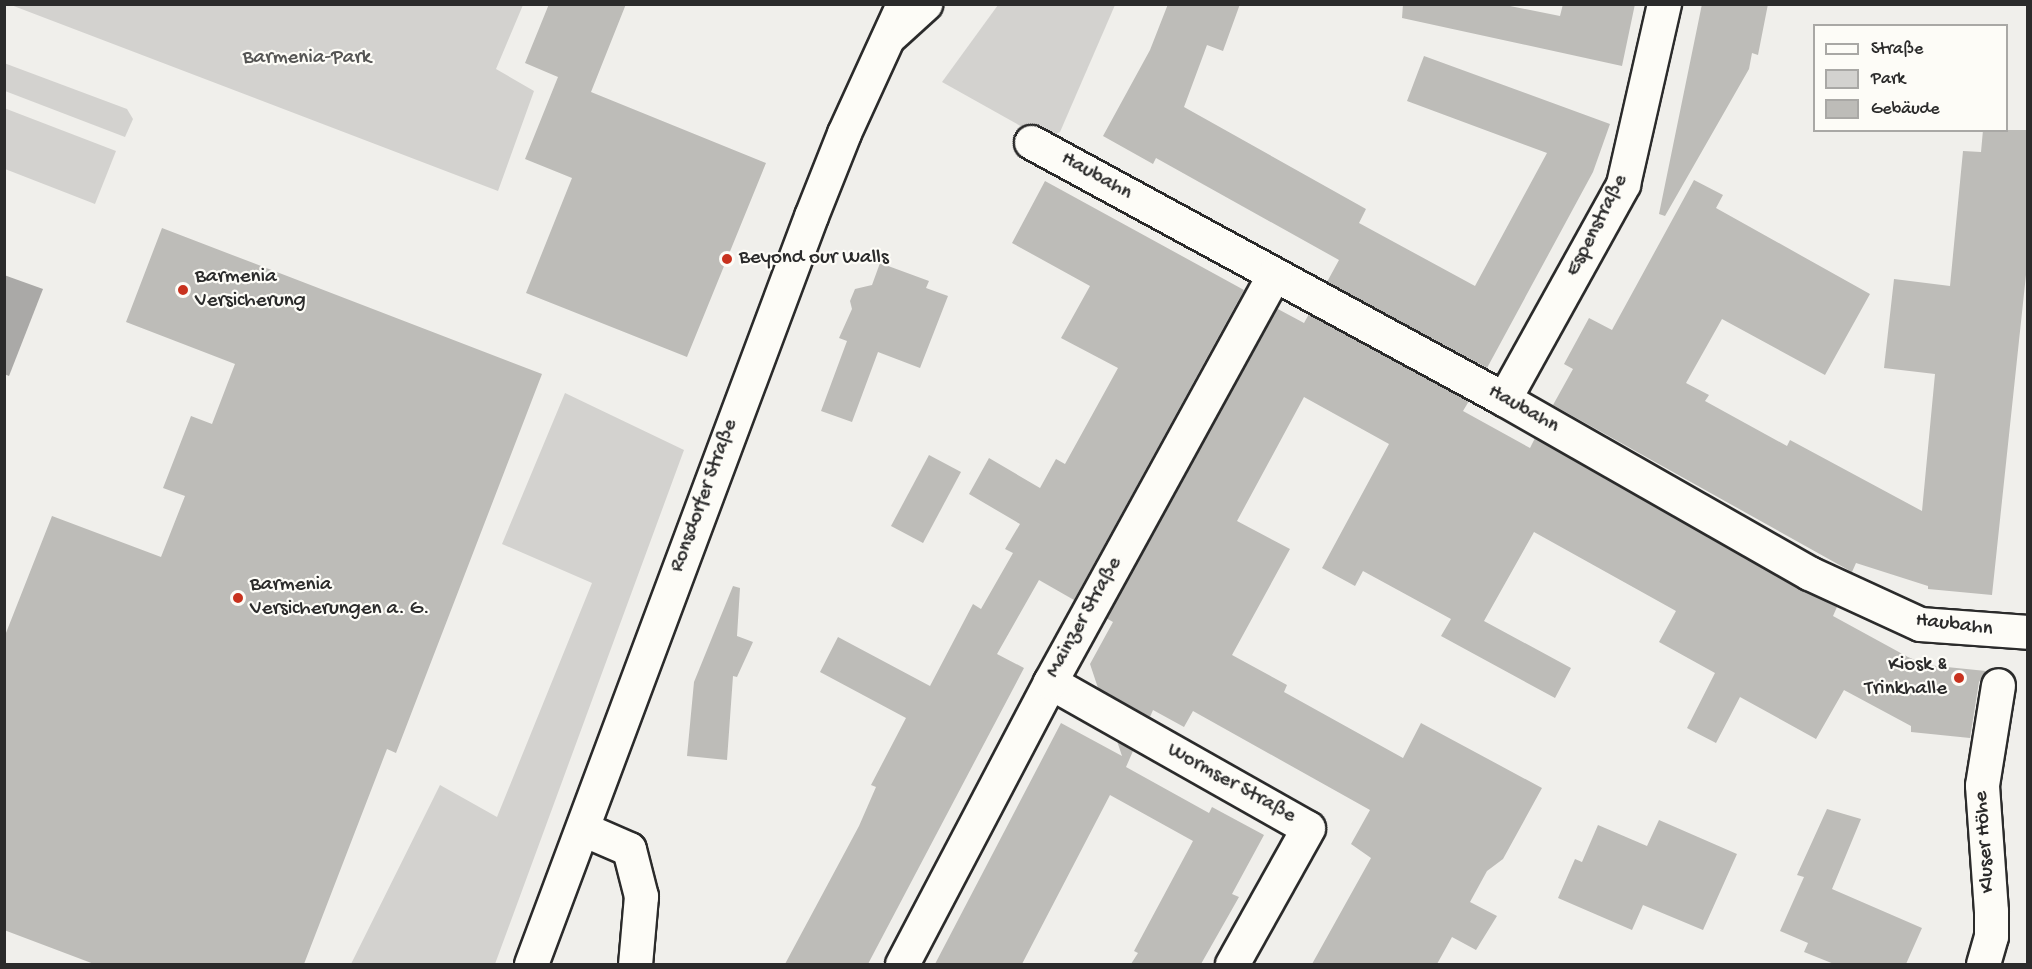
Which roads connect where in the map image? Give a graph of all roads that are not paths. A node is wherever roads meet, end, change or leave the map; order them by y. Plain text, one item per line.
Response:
1 (925, 4) edge
2 (1664, 4) edge
3 (897, 19) edge
4 (1031, 142) dead end
5 (1274, 274) junction
6 (1504, 399) junction
7 (2028, 632) edge
8 (1050, 682) junction
9 (1998, 685) dead end
10 (583, 829) junction
11 (531, 964) edge
12 (635, 964) edge
13 (902, 964) edge
14 (1232, 964) edge
15 (1983, 964) edge

1 - 3 street, Ronsdorfer Straße
2 - 6 street, Espenstraße
3 - 10 street, Ronsdorfer Straße
4 - 5 street, Haubahn
5 - 6 street, Haubahn
5 - 8 street, Mainzer Straße
6 - 7 street, Haubahn
8 - 13 street, Mainzer Straße
8 - 14 street, Wormser Straße
9 - 15 street, Kluser Höhe
10 - 11 street, Ronsdorfer Straße
10 - 12 street

